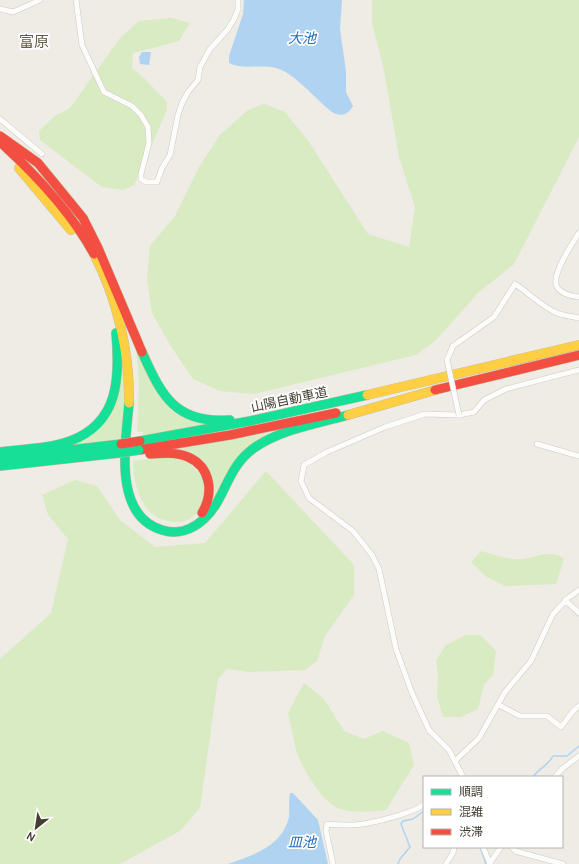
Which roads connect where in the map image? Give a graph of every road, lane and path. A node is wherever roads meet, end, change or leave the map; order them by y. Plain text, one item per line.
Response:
1 (40, 0) edge
2 (76, 0) edge
3 (238, 0) edge
4 (0, 10) edge
5 (0, 119) edge
6 (2, 141) edge
7 (42, 154) dead end
8 (579, 233) edge
9 (579, 297) edge
10 (118, 307) junction
11 (579, 318) edge
12 (579, 345) edge
13 (579, 355) edge
14 (579, 370) edge
15 (439, 389) junction
16 (459, 415) junction
17 (254, 420) junction
18 (537, 444) dead end
19 (120, 449) junction
20 (139, 449) junction
21 (0, 452) edge
22 (579, 456) edge
23 (0, 458) edge
24 (0, 466) edge
25 (579, 590) edge
26 (565, 600) junction
27 (579, 613) edge
28 (499, 706) junction
29 (579, 706) edge
30 (579, 756) edge
31 (455, 761) junction
32 (462, 776) edge
33 (556, 776) edge
34 (423, 805) edge
35 (454, 848) edge
36 (483, 848) edge
37 (500, 848) edge
38 (513, 848) edge
39 (490, 863) edge
40 (333, 864) edge
41 (446, 864) edge
42 (563, 864) edge

1 - 4 street
2 - 3 street
5 - 7 street
6 - 10 highway
8 - 9 street
10 - 15 highway
10 - 17 highway
10 - 20 highway
10 - 21 highway
11 - 16 street, bridge
12 - 17 highway, 山陽自動車道
13 - 15 highway, 山陽自動車道
14 - 16 street
15 - 20 highway, 山陽自動車道
16 - 31 street
17 - 20 highway, 山陽自動車道
18 - 22 street
19 - 20 highway, 山陽自動車道, bridge
19 - 20 highway, bridge
19 - 23 highway, 山陽自動車道
19 - 24 highway, 山陽自動車道
25 - 26 street
26 - 27 street
26 - 28 street
28 - 29 street
28 - 31 street
30 - 33 street
31 - 32 street
34 - 40 street
35 - 41 street
36 - 39 street
37 - 39 street
38 - 42 street

